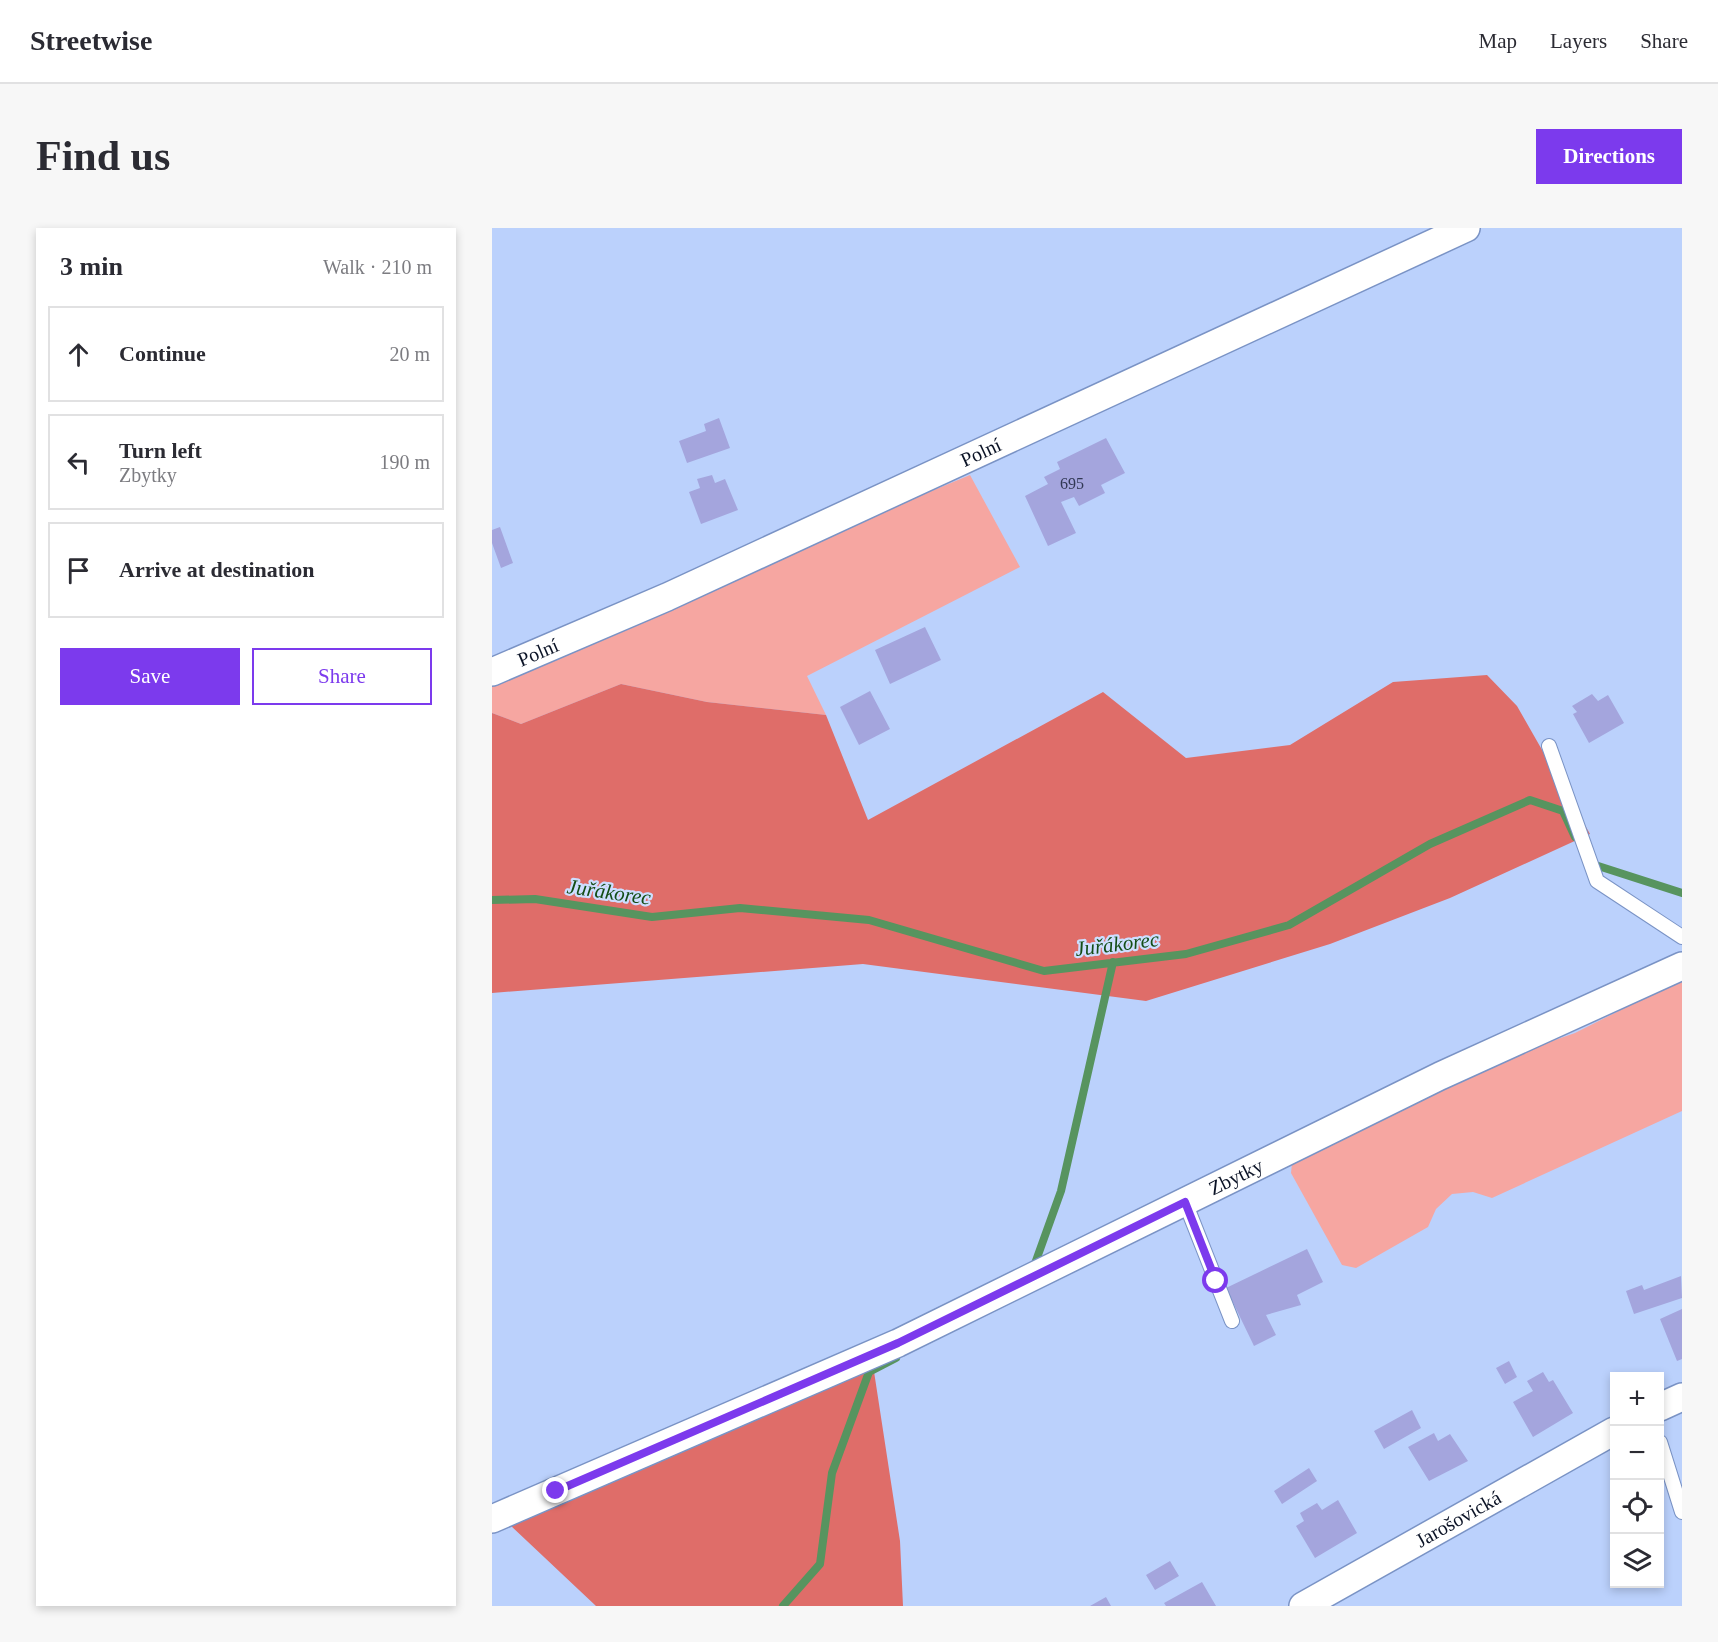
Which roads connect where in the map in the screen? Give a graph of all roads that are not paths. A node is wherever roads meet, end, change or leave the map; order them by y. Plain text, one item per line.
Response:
1 (1466, 228) edge
2 (492, 672) edge
3 (1549, 746) dead end
4 (1682, 937) edge
5 (1682, 966) edge
6 (1185, 1202) junction
7 (1232, 1321) dead end
8 (1682, 1397) edge
9 (1664, 1405) edge
10 (1610, 1433) edge
11 (1664, 1457) edge
12 (1682, 1512) edge
13 (492, 1519) edge
14 (1303, 1606) edge

1 - 2 street, Polní
3 - 4 lane
5 - 6 street, Zbytky
6 - 7 lane
6 - 13 street, Zbytky
8 - 9 street
10 - 14 street, Jarošovická
11 - 12 lane

